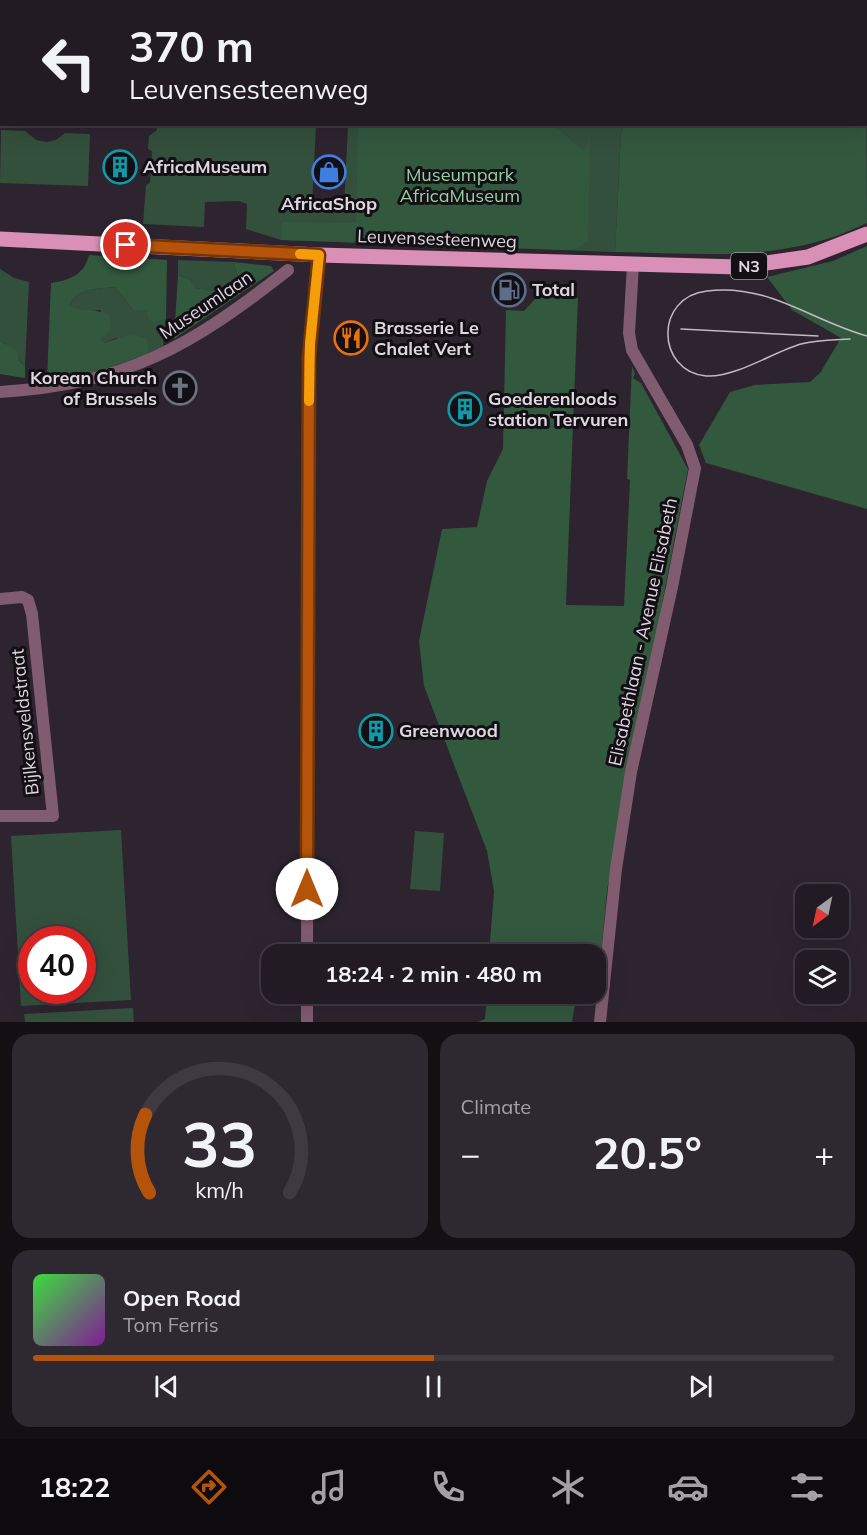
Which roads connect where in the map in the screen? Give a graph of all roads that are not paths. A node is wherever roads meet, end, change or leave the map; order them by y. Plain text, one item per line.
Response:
1 (867, 234) edge
2 (0, 239) edge
3 (319, 255) junction
4 (633, 265) junction
5 (288, 270) dead end
6 (0, 392) edge
7 (0, 599) edge
8 (0, 816) edge
9 (307, 944) edge
10 (307, 1004) edge
11 (306, 1022) edge
12 (600, 1022) edge

1 - 4 main road, Leuvensesteenweg / N3
2 - 3 main road, Leuvensesteenweg / N3
3 - 4 main road, Leuvensesteenweg / N3
3 - 9 street
4 - 12 street, Elisabethlaan - Avenue Elisabeth
5 - 6 street, Museumlaan
7 - 8 street, Bijlkensveldstraat
10 - 11 street

